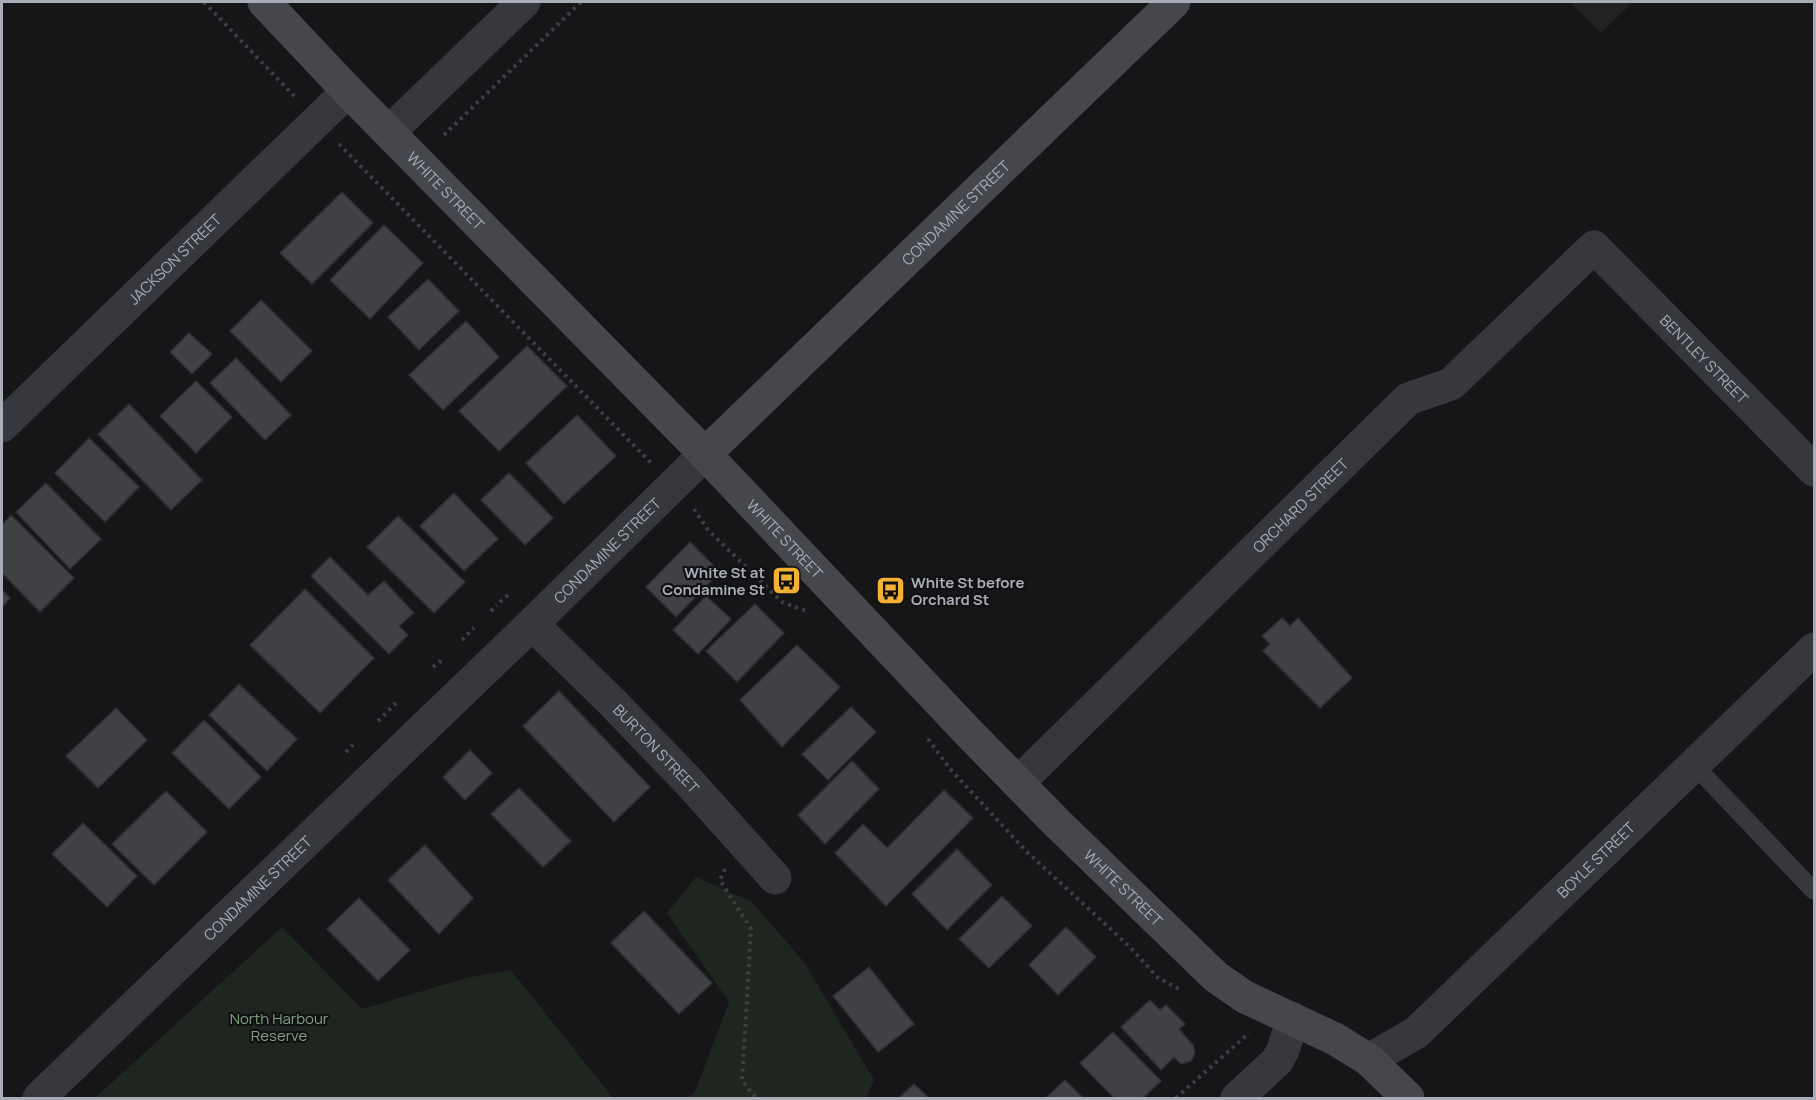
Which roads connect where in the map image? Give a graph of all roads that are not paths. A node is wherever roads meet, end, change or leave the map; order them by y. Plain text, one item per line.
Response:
1 (264, 2) edge
2 (524, 2) edge
3 (1174, 2) edge
4 (348, 92) junction
5 (389, 132) junction
6 (1594, 247) joint
7 (2, 426) edge
8 (705, 454) junction
9 (1815, 470) edge
10 (531, 624) junction
11 (1815, 649) edge
12 (1694, 765) junction
13 (1018, 783) junction
14 (775, 878) dead end
15 (1815, 891) edge
16 (1293, 1019) junction
17 (1369, 1060) junction
18 (39, 1098) edge
19 (1237, 1098) edge
20 (1408, 1098) edge

1 - 4 street, WHITE STREET
2 - 5 street
3 - 8 street, CONDAMINE STREET
4 - 5 street, WHITE STREET
4 - 7 street, JACKSON STREET
5 - 8 street, WHITE STREET
6 - 9 street, BENTLEY STREET
6 - 13 street, ORCHARD STREET
8 - 10 street, CONDAMINE STREET
8 - 13 street, WHITE STREET
10 - 14 street, BURTON STREET
10 - 18 street, CONDAMINE STREET
11 - 12 street, BOYLE STREET
12 - 15 lane
12 - 17 street, BOYLE STREET
13 - 16 street, WHITE STREET
16 - 17 street, WHITE STREET
16 - 19 street
17 - 20 street, WHITE STREET

